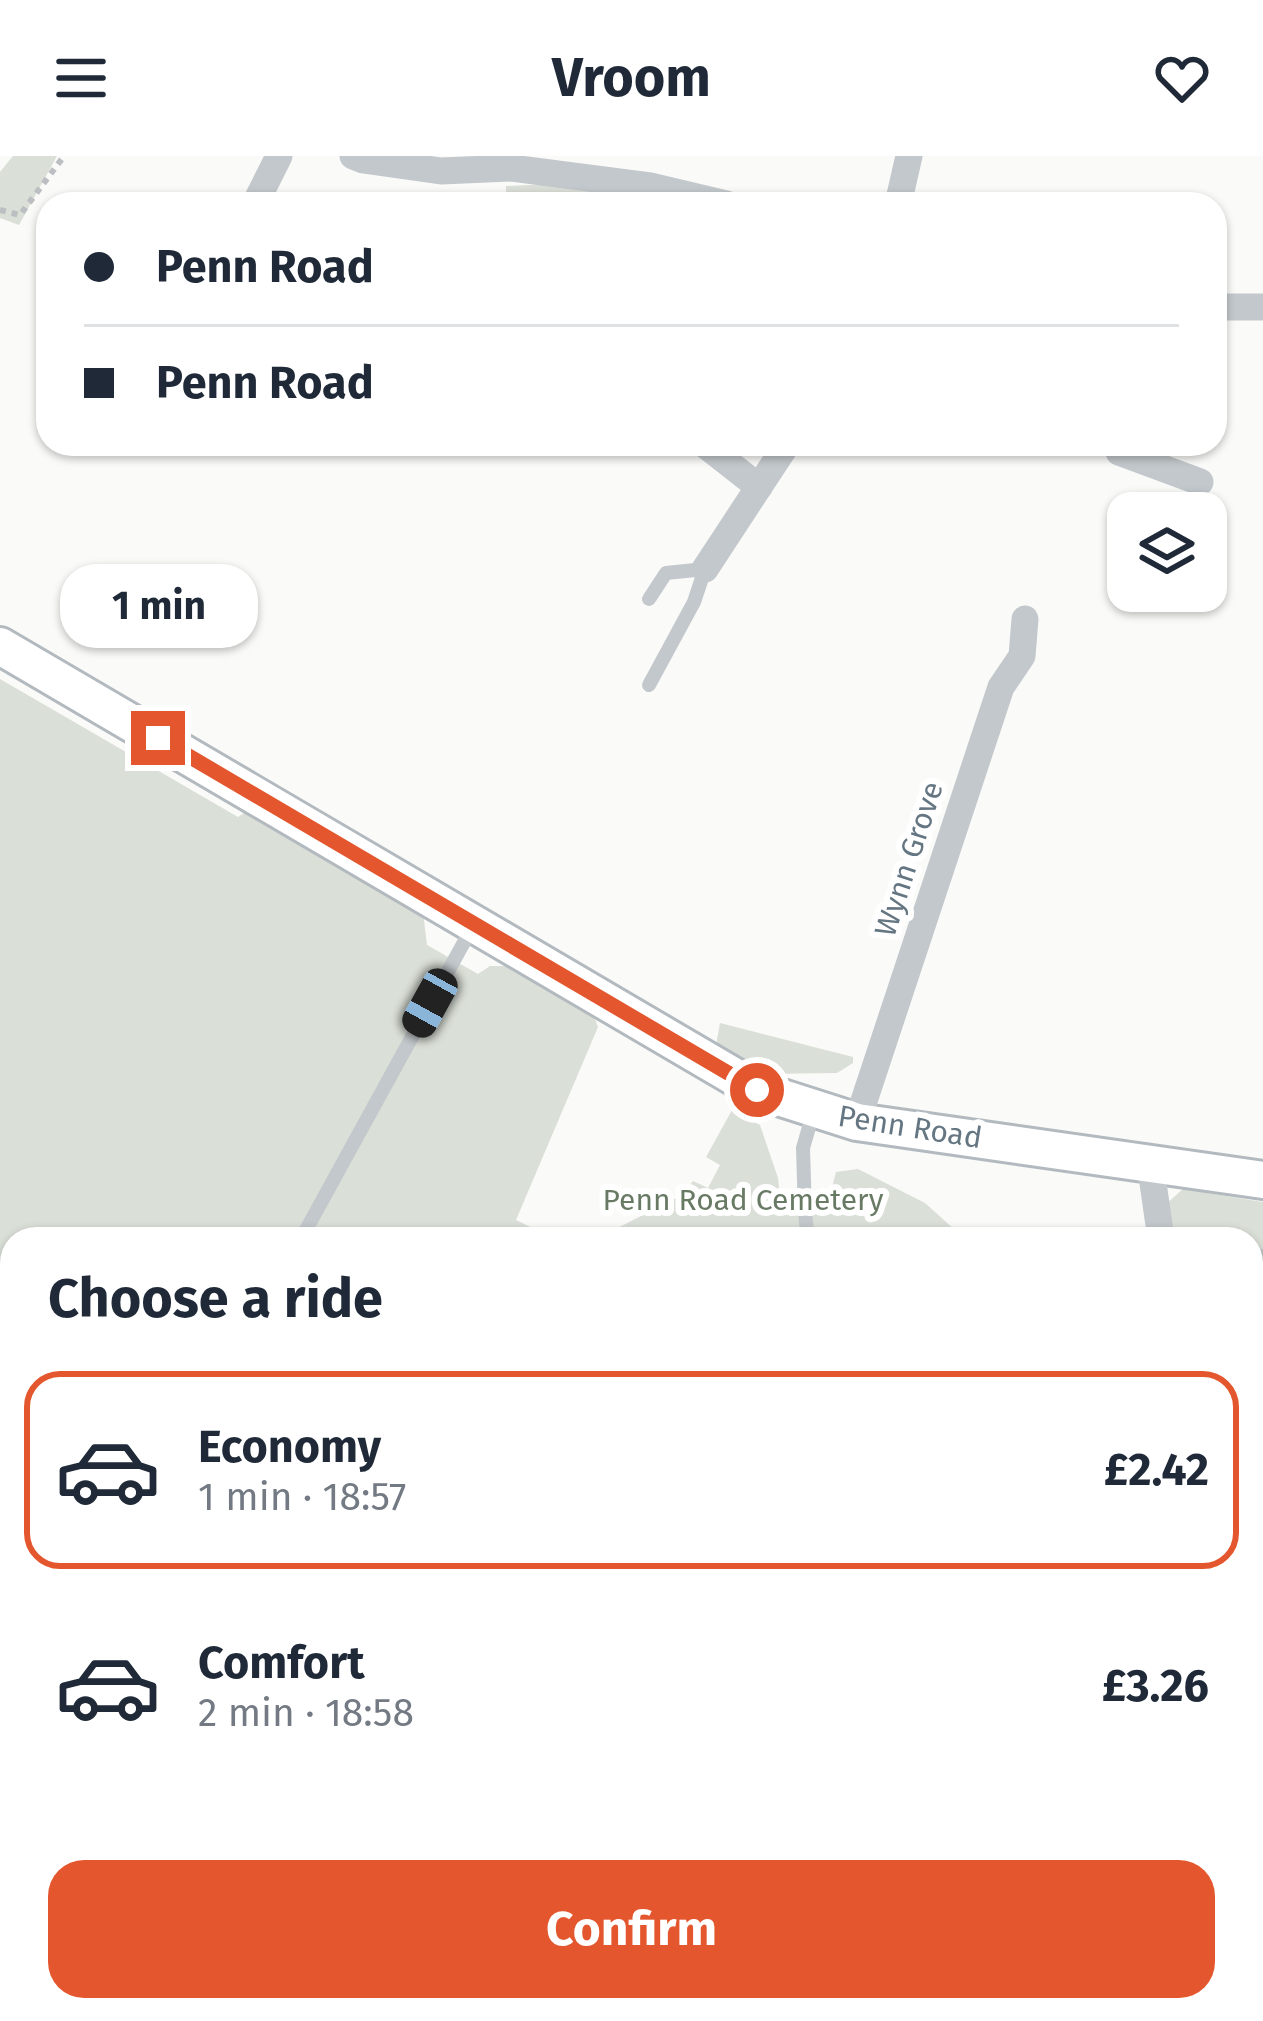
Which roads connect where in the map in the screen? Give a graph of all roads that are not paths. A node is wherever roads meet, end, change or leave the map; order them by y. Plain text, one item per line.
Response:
1 (279, 156) edge
2 (353, 156) edge
3 (910, 156) edge
4 (440, 164) edge
5 (261, 192) edge
6 (633, 192) edge
7 (901, 192) edge
8 (1227, 307) edge
9 (1263, 307) edge
10 (719, 456) edge
11 (779, 456) edge
12 (1158, 456) edge
13 (1200, 482) dead end
14 (759, 487) junction
15 (705, 569) junction
16 (649, 599) dead end
17 (1025, 619) dead end
18 (0, 646) edge
19 (649, 685) dead end
20 (474, 924) junction
21 (814, 1110) junction
22 (857, 1122) junction
23 (1150, 1162) junction
24 (1263, 1180) edge
25 (308, 1227) edge
26 (807, 1227) edge
27 (1159, 1227) edge

1 - 5 street
2 - 4 street
3 - 7 street
4 - 6 street
8 - 9 street
10 - 14 street
11 - 14 street
12 - 13 street
14 - 15 street
15 - 16 lane
15 - 19 lane
17 - 22 street, Wynn Grove
18 - 20 main road, Penn Road
20 - 21 main road, Penn Road
20 - 25 lane
21 - 22 main road, Penn Road
21 - 26 lane
22 - 23 main road, Penn Road
23 - 24 main road, Penn Road
23 - 27 street

